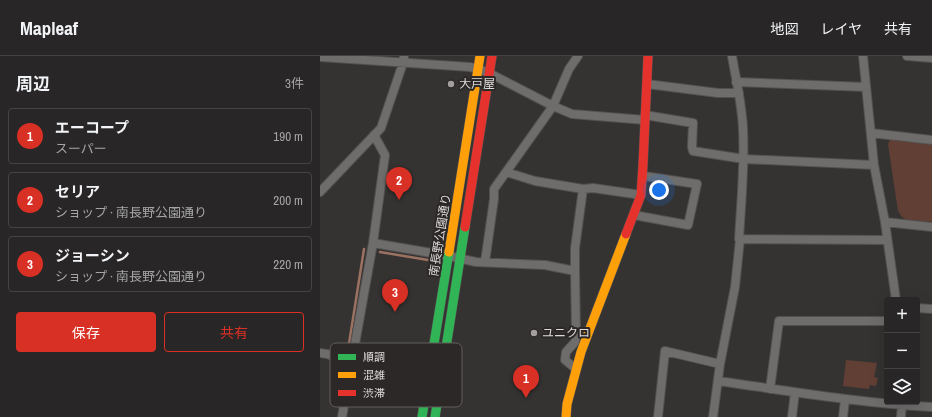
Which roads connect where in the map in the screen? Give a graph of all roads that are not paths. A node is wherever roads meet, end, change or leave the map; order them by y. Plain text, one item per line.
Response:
1 (480, 56) edge
2 (492, 56) edge
3 (578, 56) edge
4 (648, 56) edge
5 (732, 56) edge
6 (863, 56) edge
7 (907, 56) edge
8 (321, 57) edge
9 (932, 58) edge
10 (404, 59) edge
11 (478, 69) junction
12 (490, 73) junction
13 (736, 82) junction
14 (647, 84) junction
15 (866, 87) junction
16 (739, 93) junction
17 (552, 106) junction
18 (645, 117) junction
19 (871, 133) junction
20 (374, 135) junction
21 (932, 140) edge
22 (744, 159) junction
23 (874, 164) junction
24 (506, 172) junction
25 (644, 176) junction
26 (583, 189) junction
27 (320, 192) edge
28 (641, 195) junction
29 (634, 215) junction
30 (885, 222) junction
31 (932, 227) edge
32 (740, 238) junction
33 (887, 240) junction
34 (373, 243) junction
35 (449, 256) junction
36 (460, 259) junction
37 (485, 262) junction
38 (575, 271) junction
39 (896, 297) edge
40 (920, 308) edge
41 (932, 309) edge
42 (884, 320) edge
43 (355, 343) edge
44 (434, 343) edge
45 (447, 343) edge
46 (320, 353) edge
47 (330, 355) edge
48 (720, 364) junction
49 (576, 370) junction
50 (718, 381) junction
51 (770, 388) junction
52 (795, 392) junction
53 (845, 399) junction
54 (884, 402) edge
55 (902, 405) edge
56 (912, 405) edge
57 (344, 407) edge
58 (424, 407) edge
59 (437, 407) edge
60 (932, 407) edge
61 (342, 417) edge
62 (422, 417) edge
63 (435, 417) edge
64 (566, 417) edge
65 (658, 417) edge
66 (713, 417) edge
67 (792, 417) edge
68 (843, 417) edge
69 (901, 417) edge

1 - 11 street, 南長野公園通り
2 - 12 street, 南長野公園通り
3 - 17 street
4 - 14 street
5 - 13 street
6 - 15 street
7 - 9 street
8 - 10 street
10 - 11 street
10 - 20 street
11 - 12 street
11 - 35 street, 南長野公園通り
12 - 17 street
12 - 36 street, 南長野公園通り
13 - 15 street
13 - 16 street
14 - 16 street
14 - 18 street
15 - 19 street
16 - 22 street
17 - 18 street
17 - 24 street
18 - 22 street
18 - 25 street
19 - 21 street
19 - 23 street
20 - 27 street
20 - 34 street
22 - 23 street
22 - 32 street
23 - 30 street
24 - 26 street
24 - 37 street
25 - 28 street
25 - 29 street
26 - 28 street
26 - 38 street
28 - 29 street
29 - 49 street
30 - 31 street
30 - 33 street
32 - 33 street
32 - 48 street
33 - 39 street
34 - 35 street
34 - 43 street
35 - 36 street
35 - 44 street, 南長野公園通り
36 - 37 street
36 - 45 street, 南長野公園通り
37 - 38 street
38 - 49 street
40 - 41 street
42 - 51 street
46 - 47 street
48 - 50 street
48 - 65 street
49 - 64 street
50 - 51 street
50 - 66 street
51 - 52 street
52 - 53 street
52 - 67 street
53 - 54 street
53 - 68 street
55 - 69 street
56 - 60 street
57 - 61 street
58 - 62 street, 南長野公園通り
59 - 63 street, 南長野公園通り

